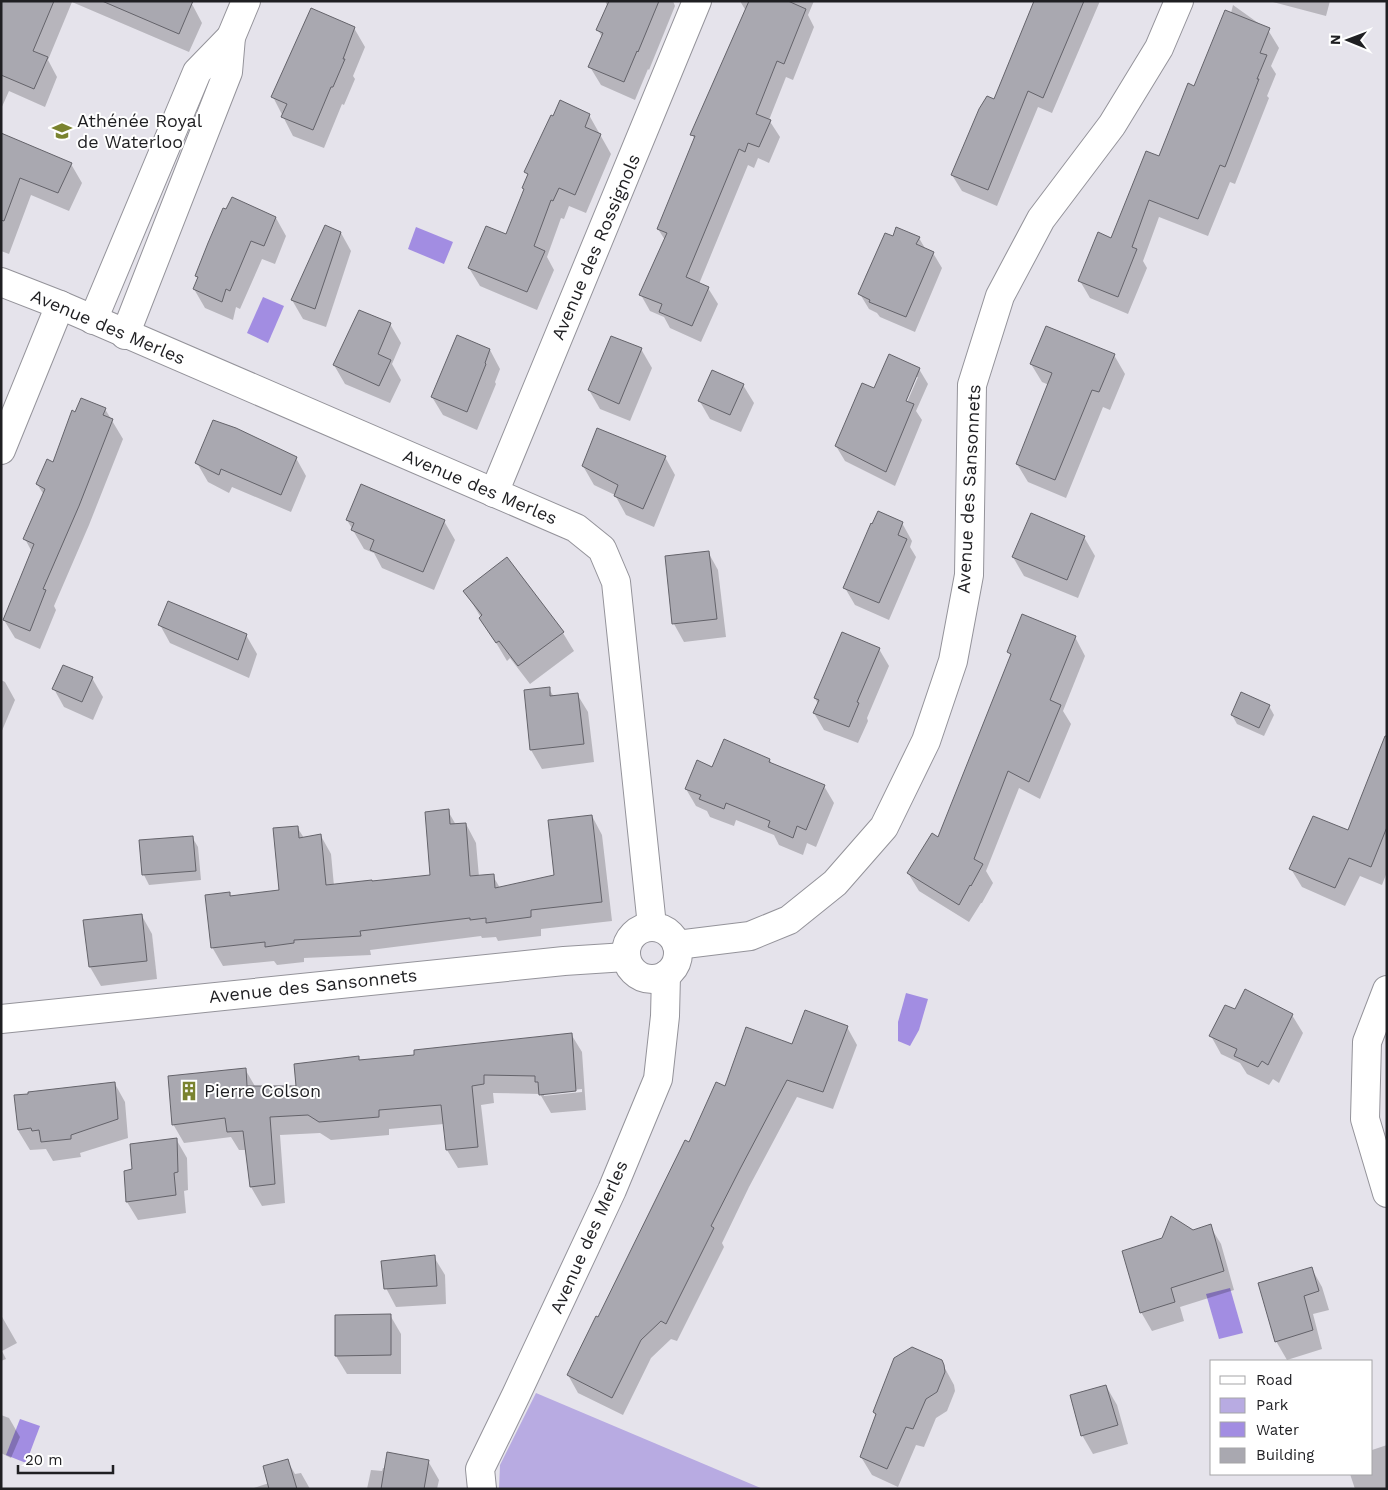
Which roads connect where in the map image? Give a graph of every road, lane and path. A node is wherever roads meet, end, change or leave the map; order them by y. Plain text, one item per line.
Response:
1 (246, 1) edge
2 (698, 1) edge
3 (1179, 1) edge
4 (231, 37) junction
5 (1, 282) edge
6 (60, 305) junction
7 (93, 320) junction
8 (125, 334) junction
9 (1, 450) edge
10 (494, 493) junction
11 (652, 926) junction
12 (677, 945) junction
13 (626, 957) junction
14 (666, 975) junction
15 (1387, 990) edge
16 (1, 1018) edge
17 (1387, 1193) edge
18 (482, 1489) edge

1 - 4 street
2 - 10 street, Avenue des Rossignols
3 - 12 street, Avenue des Sansonnets
4 - 7 street
4 - 8 street
5 - 6 street, Avenue des Merles
6 - 7 street, Avenue des Merles
6 - 9 street
7 - 8 street, Avenue des Merles
8 - 10 street, Avenue des Merles
10 - 11 street, Avenue des Merles
11 - 12 street
11 - 13 street
12 - 14 street
13 - 14 street
13 - 16 street, Avenue des Sansonnets
14 - 18 street, Avenue des Merles
15 - 17 street

